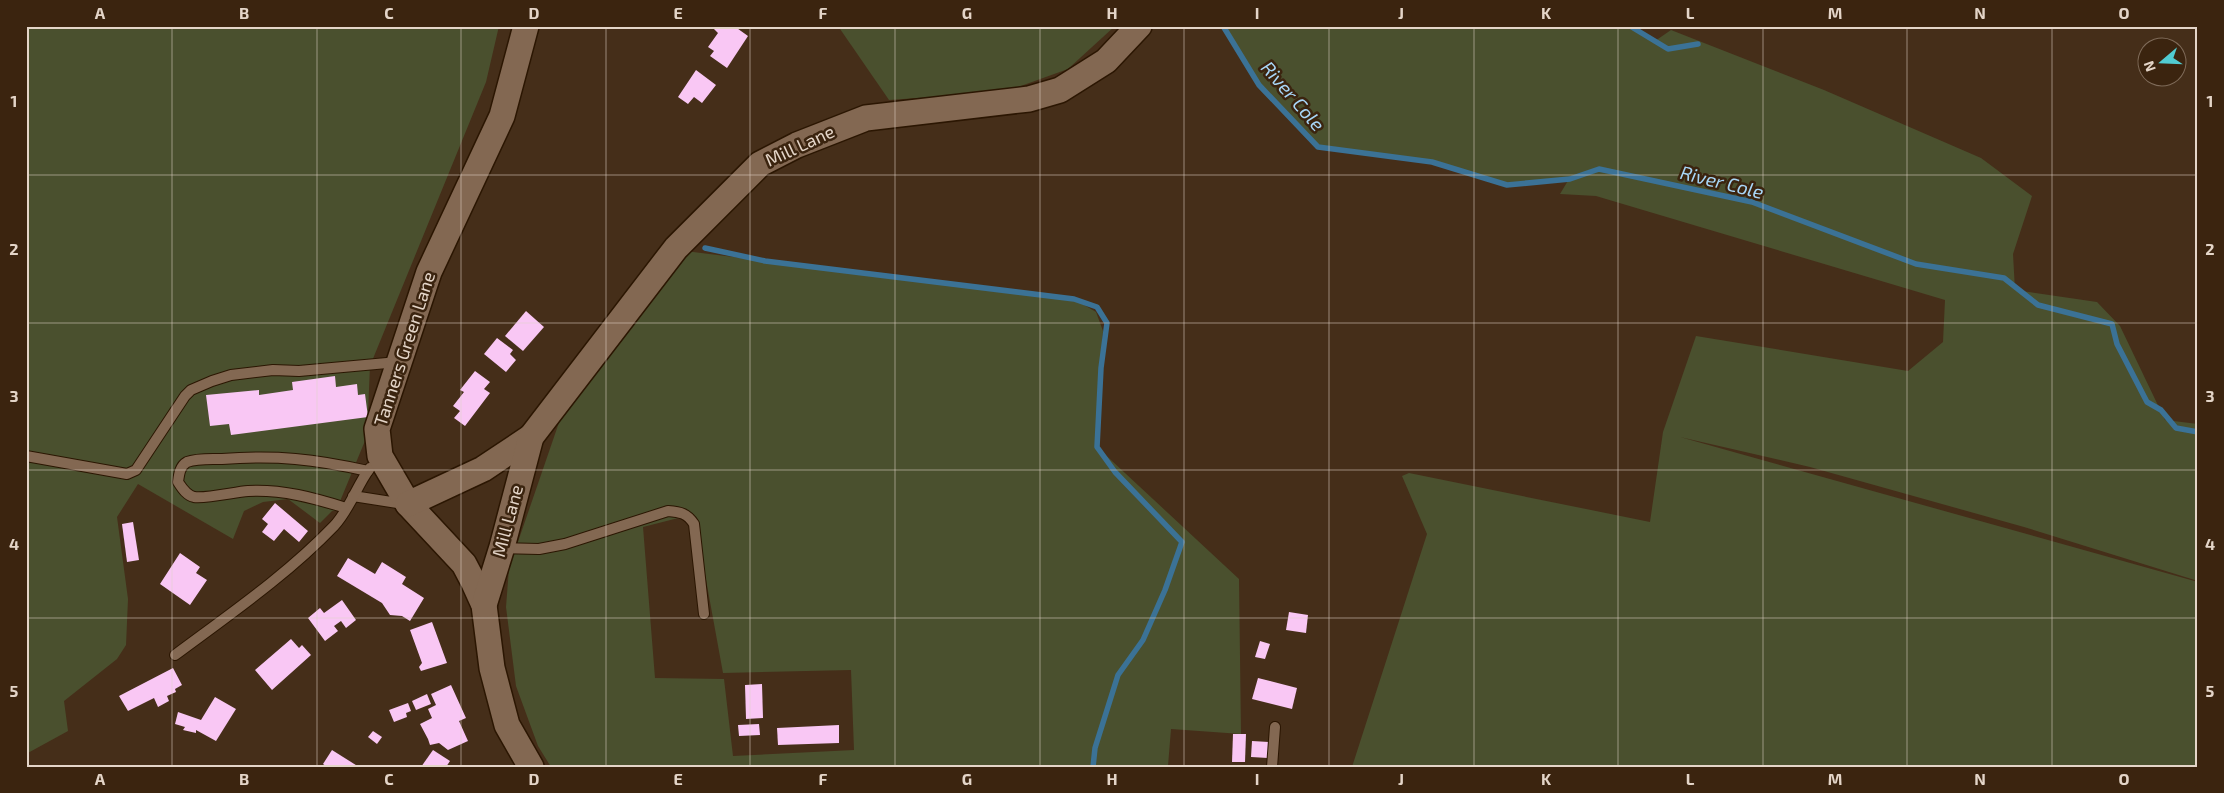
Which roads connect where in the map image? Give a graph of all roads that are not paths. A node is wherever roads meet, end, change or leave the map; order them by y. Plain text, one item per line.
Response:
1 (526, 26) edge
2 (1138, 26) edge
3 (399, 362) junction
4 (531, 437) junction
5 (26, 456) edge
6 (374, 464) junction
7 (353, 496) junction
8 (408, 504) junction
9 (346, 508) junction
10 (502, 548) junction
11 (484, 605) junction
12 (704, 614) dead end
13 (175, 655) dead end
14 (1275, 727) dead end
15 (531, 767) edge
16 (1272, 767) edge

1 - 3 street, Tanners Green Lane
2 - 4 street, Mill Lane
3 - 5 lane
3 - 6 street, Tanners Green Lane
4 - 8 street, Mill Lane
4 - 10 street, Mill Lane
6 - 7 lane
6 - 8 street, Tanners Green Lane
6 - 9 lane
7 - 8 lane
7 - 9 lane
8 - 11 street, Tanners Green Lane
9 - 13 lane
10 - 11 street, Mill Lane
10 - 12 lane
11 - 15 street, Tanners Green Lane
14 - 16 lane

